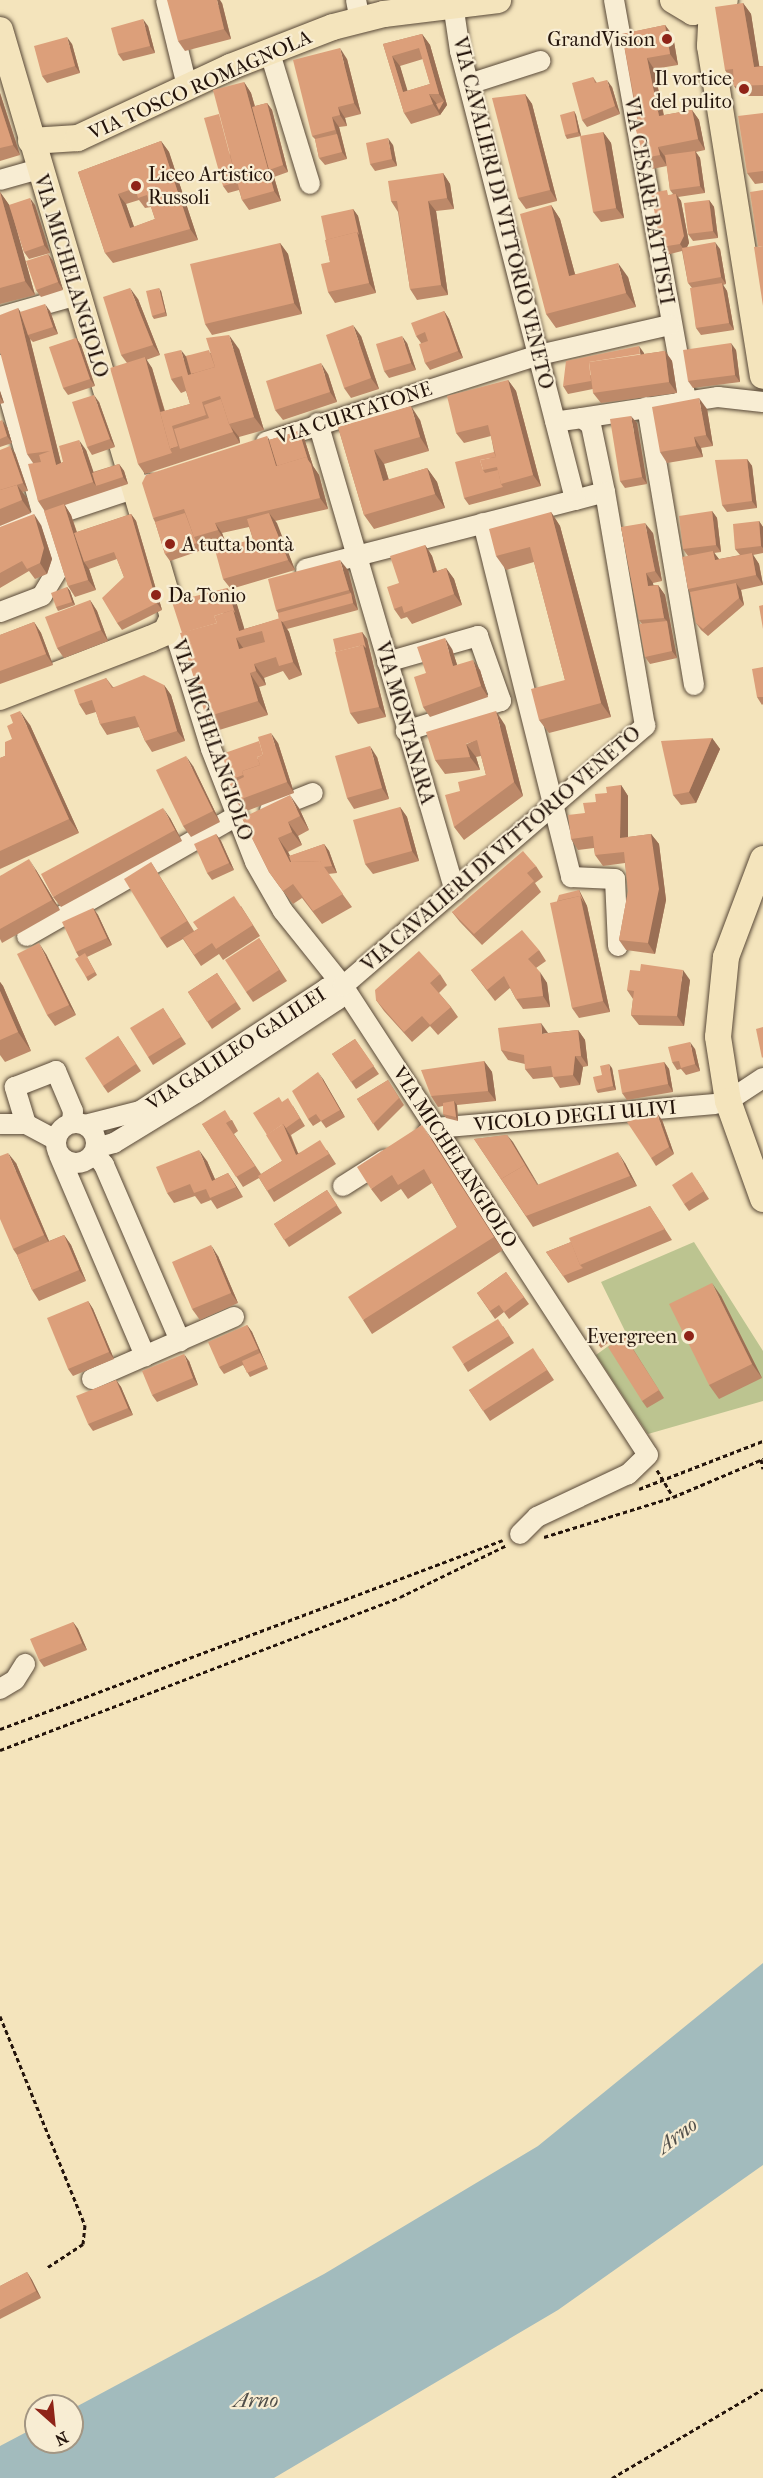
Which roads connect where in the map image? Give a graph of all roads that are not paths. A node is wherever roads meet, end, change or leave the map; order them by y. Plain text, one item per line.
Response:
1 (166, 0) edge
2 (498, 0) edge
3 (614, 0) edge
4 (675, 3) edge
5 (718, 3) edge
6 (453, 4) junction
7 (358, 10) edge
8 (0, 30) edge
9 (710, 46) junction
10 (269, 50) junction
11 (540, 61) dead end
12 (469, 84) junction
13 (187, 86) junction
14 (78, 138) junction
15 (31, 141) junction
16 (39, 169) junction
17 (0, 180) edge
18 (310, 184) dead end
19 (47, 196) junction
20 (76, 295) junction
21 (0, 317) edge
22 (670, 326) junction
23 (539, 355) junction
24 (0, 365) edge
25 (763, 376) edge
26 (686, 401) junction
27 (763, 402) edge
28 (647, 407) junction
29 (582, 418) junction
30 (555, 422) junction
31 (318, 423) junction
32 (250, 448) edge
33 (171, 476) edge
34 (138, 488) junction
35 (605, 492) junction
36 (575, 500) junction
37 (43, 518) junction
38 (483, 523) junction
39 (0, 533) edge
40 (358, 554) junction
41 (306, 569) edge
42 (0, 612) edge
43 (172, 623) junction
44 (387, 662) junction
45 (694, 685) dead end
46 (0, 697) edge
47 (406, 731) junction
48 (313, 793) dead end
49 (556, 804) junction
50 (236, 820) junction
51 (763, 859) edge
52 (455, 890) junction
53 (27, 936) dead end
54 (618, 946) edge
55 (343, 986) junction
56 (763, 1078) edge
57 (722, 1103) junction
58 (0, 1124) edge
59 (26, 1124) junction
60 (79, 1124) junction
61 (435, 1128) junction
62 (57, 1147) junction
63 (95, 1150) junction
64 (344, 1186) dead end
65 (763, 1199) edge
66 (234, 1317) dead end
67 (180, 1341) junction
68 (145, 1356) junction
69 (92, 1379) dead end
70 (520, 1534) road end
71 (25, 1664) dead end
72 (0, 1689) edge

1 - 13 street
2 - 6 main road, VIA TOSCO ROMAGNOLA
3 - 22 street, VIA CESARE BATTISTI
4 - 5 main road
4 - 9 main road
5 - 9 main road
6 - 7 main road, VIA TOSCO ROMAGNOLA
6 - 12 street, VIA CAVALIERI DI VITTORIO VENETO
7 - 10 main road, VIA TOSCO ROMAGNOLA
8 - 15 main road, VIA MICHELANGIOLO
9 - 25 main road
10 - 13 main road, VIA TOSCO ROMAGNOLA
10 - 18 street
11 - 12 street
12 - 23 street, VIA CAVALIERI DI VITTORIO VENETO
13 - 14 main road, VIA TOSCO ROMAGNOLA
14 - 15 main road
14 - 19 main road
15 - 16 main road, VIA MICHELANGIOLO
16 - 17 street
16 - 19 main road, VIA MICHELANGIOLO
19 - 20 main road, VIA MICHELANGIOLO
20 - 21 street
20 - 34 main road, VIA MICHELANGIOLO
22 - 23 street, VIA CURTATONE
22 - 26 street, VIA CESARE BATTISTI
23 - 30 street, VIA CAVALIERI DI VITTORIO VENETO
23 - 31 street, VIA CURTATONE
24 - 37 street
26 - 27 street
26 - 28 street
28 - 29 street
28 - 45 street
29 - 30 street
29 - 35 street, VIA CAVALIERI DI VITTORIO VENETO
30 - 36 street, VIA CAVALIERI DI VITTORIO VENETO
31 - 32 street, VIA CURTATONE
31 - 40 street, VIA MONTANARA
33 - 34 street
34 - 37 street
34 - 43 main road, VIA MICHELANGIOLO
35 - 36 street
35 - 49 street, VIA CAVALIERI DI VITTORIO VENETO
36 - 38 street
37 - 39 street
37 - 42 street
38 - 40 street
38 - 49 street
40 - 41 street
40 - 44 street, VIA MONTANARA
43 - 46 main road
43 - 50 street, VIA MICHELANGIOLO
44 - 47 street, VIA MONTANARA
44 - 47 street
47 - 52 street, VIA MONTANARA
48 - 50 street
49 - 52 street, VIA CAVALIERI DI VITTORIO VENETO
49 - 54 street
50 - 53 street
50 - 55 street, VIA MICHELANGIOLO
51 - 57 main road
52 - 55 street, VIA CAVALIERI DI VITTORIO VENETO
55 - 60 street, VIA GALILEO GALILEI
55 - 61 street, VIA MICHELANGIOLO
55 - 63 street, VIA GALILEO GALILEI
56 - 57 street
57 - 61 street, VICOLO DEGLI ULIVI
57 - 65 main road
58 - 59 street, VIA GALILEO GALILEI
59 - 60 street
59 - 62 street, VIA GALILEO GALILEI
60 - 62 street
60 - 63 street
61 - 64 street
61 - 70 street, VIA MICHELANGIOLO
62 - 63 street, VIA GALILEO GALILEI
62 - 68 street
63 - 67 street
66 - 67 street
67 - 68 street
68 - 69 street
71 - 72 street

